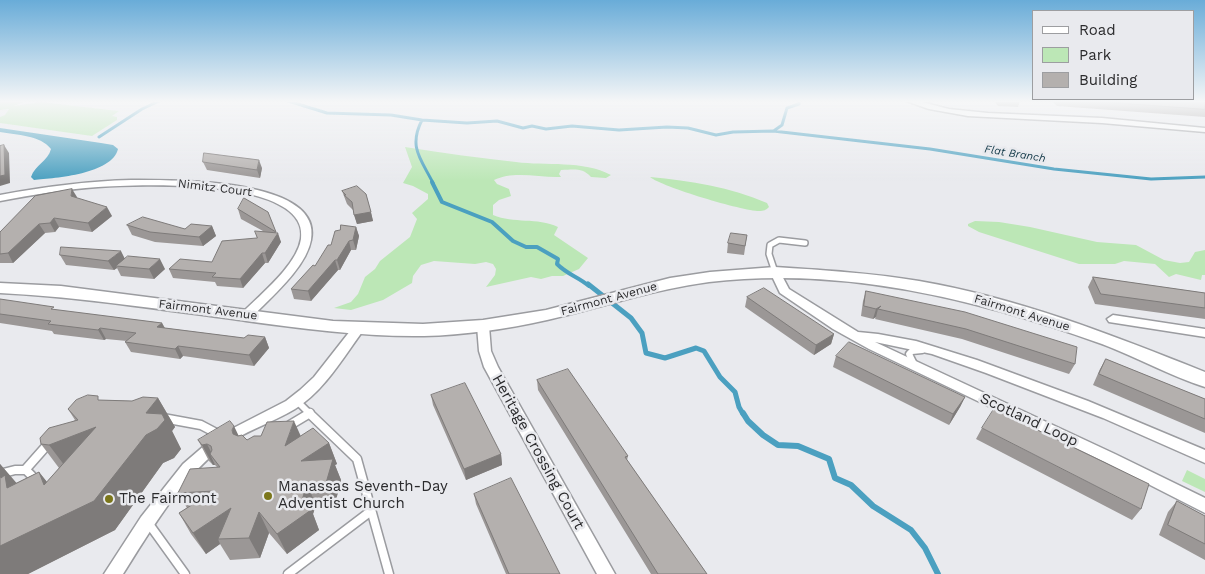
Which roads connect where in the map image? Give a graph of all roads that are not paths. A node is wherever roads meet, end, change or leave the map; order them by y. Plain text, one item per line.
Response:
1 (1181, 128) edge
2 (1205, 130) edge
3 (0, 198) edge
4 (805, 243) dead end
5 (775, 272) junction
6 (0, 288) edge
7 (247, 315) junction
8 (1113, 319) dead end
9 (483, 326) junction
10 (358, 329) junction
11 (1205, 333) edge
12 (853, 335) junction
13 (932, 351) junction
14 (919, 368) junction
15 (1205, 380) edge
16 (297, 401) junction
17 (310, 413) junction
18 (157, 417) edge
19 (279, 432) edge
20 (53, 438) edge
21 (227, 438) junction
22 (1205, 458) edge
23 (25, 470) junction
24 (0, 474) edge
25 (28, 491) edge
26 (1205, 506) edge
27 (372, 511) junction
28 (147, 522) junction
29 (113, 574) edge
30 (185, 574) edge
31 (288, 574) edge
32 (389, 574) edge
33 (606, 574) edge

1 - 2 street
3 - 7 street, Nimitz Court
4 - 5 lane
5 - 9 street, Fairmont Avenue
5 - 12 street, Scotland Loop
5 - 15 street, Fairmont Avenue
6 - 7 street, Fairmont Avenue
7 - 10 street, Fairmont Avenue
8 - 11 street
9 - 10 street, Fairmont Avenue
9 - 33 street, Heritage Crossing Court
10 - 16 street
12 - 13 street, Scotland Loop
12 - 14 street, Scotland Loop
13 - 14 lane
13 - 22 street, Scotland Loop
14 - 26 street, Scotland Loop
16 - 17 lane
16 - 21 street
17 - 19 lane
17 - 27 lane
18 - 21 lane
20 - 23 lane
21 - 28 street
23 - 24 lane
23 - 25 lane
27 - 31 lane
27 - 32 lane
28 - 29 street
28 - 30 lane

